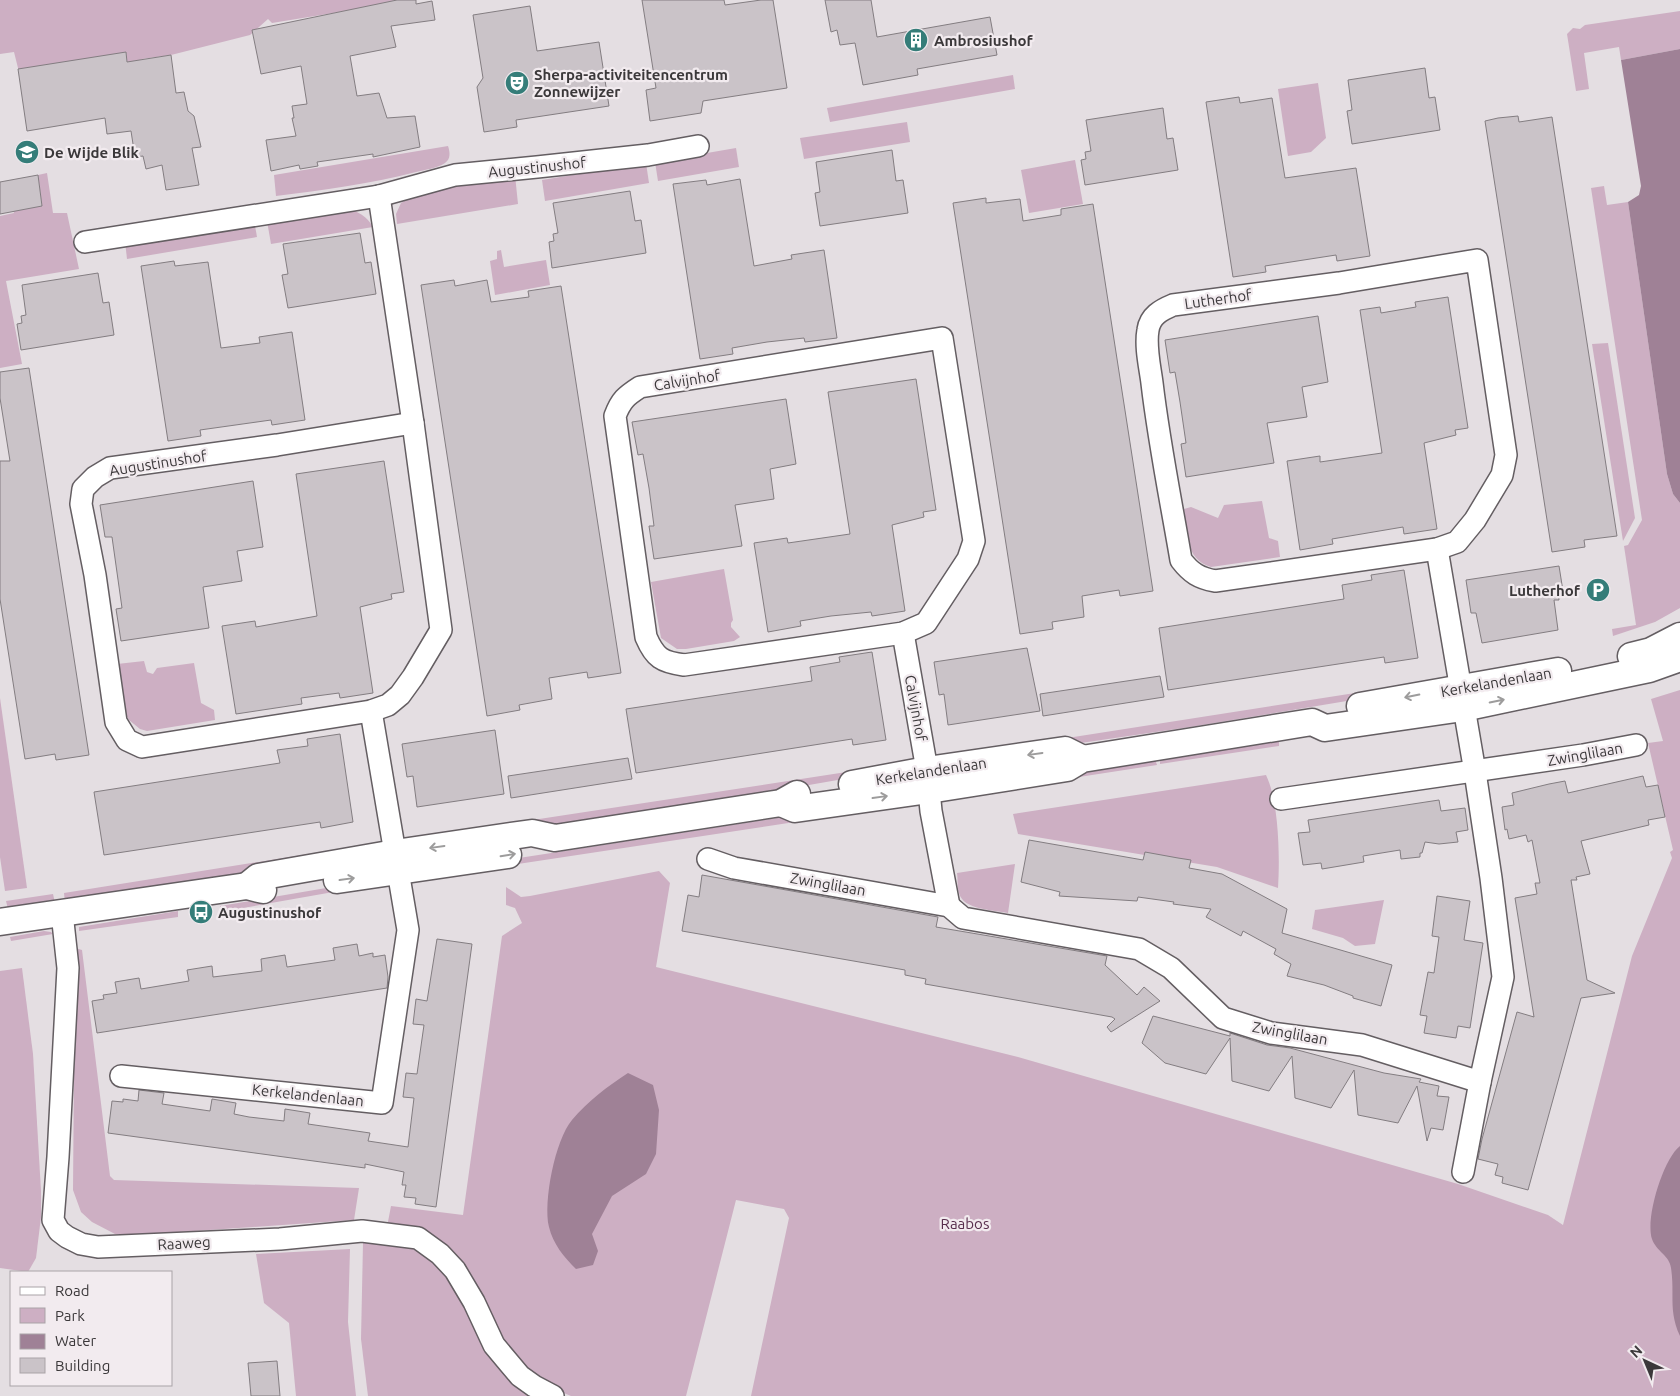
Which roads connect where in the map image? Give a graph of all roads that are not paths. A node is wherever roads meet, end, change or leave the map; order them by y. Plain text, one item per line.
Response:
1 (698, 146) dead end
2 (379, 196) junction
3 (85, 242) dead end
4 (413, 423) junction
5 (1437, 549) junction
6 (903, 633) junction
7 (1680, 636) edge
8 (1680, 658) edge
9 (1462, 700) junction
10 (371, 711) junction
11 (1636, 744) dead end
12 (1475, 772) junction
13 (928, 781) junction
14 (1281, 800) dead end
15 (708, 859) dead end
16 (397, 862) junction
17 (949, 906) junction
18 (62, 913) junction
19 (0, 922) edge
20 (121, 1076) dead end
21 (1480, 1082) junction
22 (1463, 1172) dead end
23 (553, 1396) edge

1 - 2 street, Augustinushof
2 - 3 street, Augustinushof
2 - 4 street, Augustinushof
4 - 10 street, Augustinushof
4 - 10 street, Augustinushof
5 - 5 street, Lutherhof
5 - 9 street
6 - 6 street, Calvijnhof
6 - 13 street, Calvijnhof
7 - 9 street, Kerkelandenlaan
9 -> 8 street, Kerkelandenlaan
9 - 12 street
9 - 13 street, Kerkelandenlaan
10 - 16 street
11 - 12 street, Zwinglilaan
12 - 14 street, Zwinglilaan
12 - 21 street
13 - 16 street, Kerkelandenlaan
13 - 17 street
15 - 17 street, Zwinglilaan
16 - 18 street, Kerkelandenlaan
16 - 20 street, Kerkelandenlaan
17 - 21 street, Zwinglilaan
18 - 19 street, Kerkelandenlaan
18 - 23 street, Raaweg
21 - 22 street

